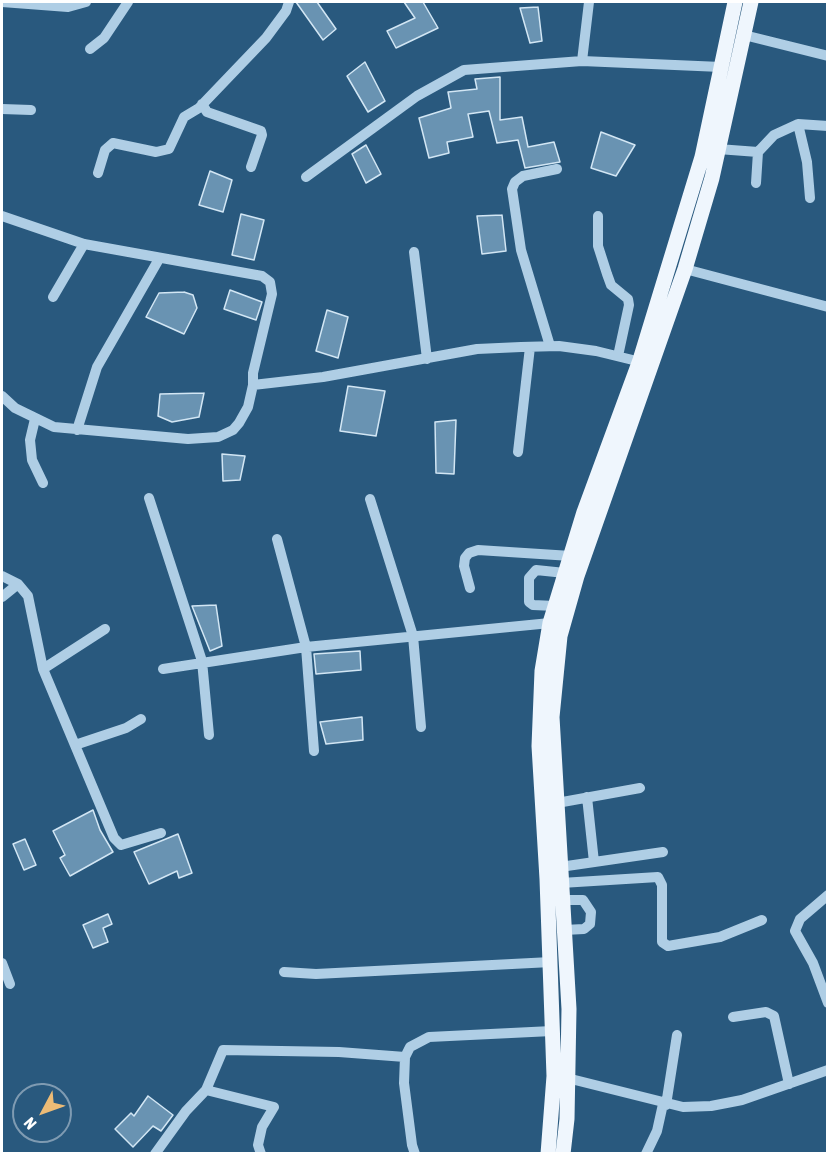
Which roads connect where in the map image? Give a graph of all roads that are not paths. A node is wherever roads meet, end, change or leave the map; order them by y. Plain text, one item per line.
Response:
1 (2, 2) edge
2 (86, 2) edge
3 (128, 2) edge
4 (289, 2) edge
5 (589, 2) edge
6 (735, 2) edge
7 (751, 2) edge
8 (744, 35) junction
9 (90, 49) dead end
10 (828, 56) edge
11 (582, 61) junction
12 (721, 67) junction
13 (202, 104) junction
14 (2, 109) edge
15 (31, 110) dead end
16 (798, 124) junction
17 (828, 126) edge
18 (718, 149) junction
19 (758, 152) junction
20 (251, 167) dead end
21 (556, 169) dead end
22 (98, 173) dead end
23 (306, 177) dead end
24 (756, 183) dead end
25 (810, 198) dead end
26 (2, 216) edge
27 (598, 216) dead end
28 (84, 244) junction
29 (414, 252) dead end
30 (159, 259) junction
31 (685, 269) junction
32 (53, 297) dead end
33 (828, 307) edge
34 (550, 346) junction
35 (530, 347) junction
36 (618, 356) junction
37 (428, 359) junction
38 (646, 363) junction
39 (254, 385) junction
40 (2, 396) edge
41 (35, 419) junction
42 (76, 430) junction
43 (518, 452) dead end
44 (43, 483) dead end
45 (149, 498) dead end
46 (370, 499) dead end
47 (277, 539) dead end
48 (571, 556) junction
49 (565, 573) junction
50 (2, 576) edge
51 (18, 584) junction
52 (470, 588) dead end
53 (2, 597) edge
54 (555, 606) junction
55 (550, 622) junction
56 (105, 629) dead end
57 (413, 636) junction
58 (306, 647) junction
59 (202, 661) junction
60 (43, 669) junction
61 (163, 669) dead end
62 (141, 719) dead end
63 (421, 727) dead end
64 (209, 735) dead end
65 (75, 745) junction
66 (314, 751) dead end
67 (640, 788) dead end
68 (587, 798) junction
69 (557, 803) junction
70 (161, 833) dead end
71 (663, 852) dead end
72 (594, 862) junction
73 (560, 867) junction
74 (561, 883) junction
75 (828, 896) edge
76 (562, 900) junction
77 (762, 920) dead end
78 (564, 930) junction
79 (551, 962) junction
80 (2, 963) edge
81 (284, 972) dead end
82 (10, 984) dead end
83 (828, 1003) edge
84 (733, 1017) dead end
85 (552, 1031) junction
86 (677, 1035) dead end
87 (405, 1057) junction
88 (828, 1070) edge
89 (567, 1078) junction
90 (789, 1084) junction
91 (206, 1090) junction
92 (665, 1104) junction
93 (155, 1154) edge
94 (261, 1154) edge
95 (415, 1154) edge
96 (548, 1154) edge
97 (563, 1154) edge
98 (646, 1154) edge

1 - 2 street
3 - 9 street
4 - 13 street
5 - 11 street
6 - 12 main road
7 - 8 main road
8 - 10 street
8 - 18 main road
11 - 12 street
11 - 23 street
12 - 38 main road
13 - 20 street
13 - 22 street
14 - 15 street
16 - 17 street
16 - 19 street
16 - 25 street
18 - 19 street
18 - 31 main road
19 - 24 street
21 - 34 street
26 - 28 street
27 - 36 street
28 - 30 street
28 - 32 street
29 - 37 street
30 - 39 street
30 - 42 street
31 - 33 street
31 - 38 main road
34 - 35 street
34 - 36 street
35 - 37 street
35 - 43 street
36 - 38 street
37 - 39 street
38 - 48 main road
38 - 69 main road
39 - 42 street
40 - 41 street
41 - 42 street
41 - 44 street
45 - 59 street
46 - 57 street
47 - 58 street
48 - 49 main road
48 - 52 street
49 - 54 main road
49 - 54 street
50 - 51 street
51 - 53 street
51 - 60 street
54 - 55 main road
55 - 57 street
55 - 79 main road
56 - 60 street
57 - 58 street
57 - 63 street
58 - 59 street
58 - 66 street
59 - 61 street
59 - 64 street
60 - 65 street
62 - 65 street
65 - 70 street
67 - 68 street
68 - 69 street
68 - 72 street
69 - 73 main road
71 - 72 street
72 - 73 street
73 - 74 main road
74 - 76 main road
74 - 77 street
75 - 83 street
76 - 78 main road
76 - 78 street
78 - 89 main road
79 - 81 street
79 - 85 main road
80 - 82 street
84 - 90 street
85 - 87 street
85 - 96 main road
86 - 92 street
87 - 91 street
87 - 95 street
88 - 90 street
89 - 92 street
89 - 97 main road
90 - 92 street
91 - 93 street
91 - 94 street
92 - 98 street

